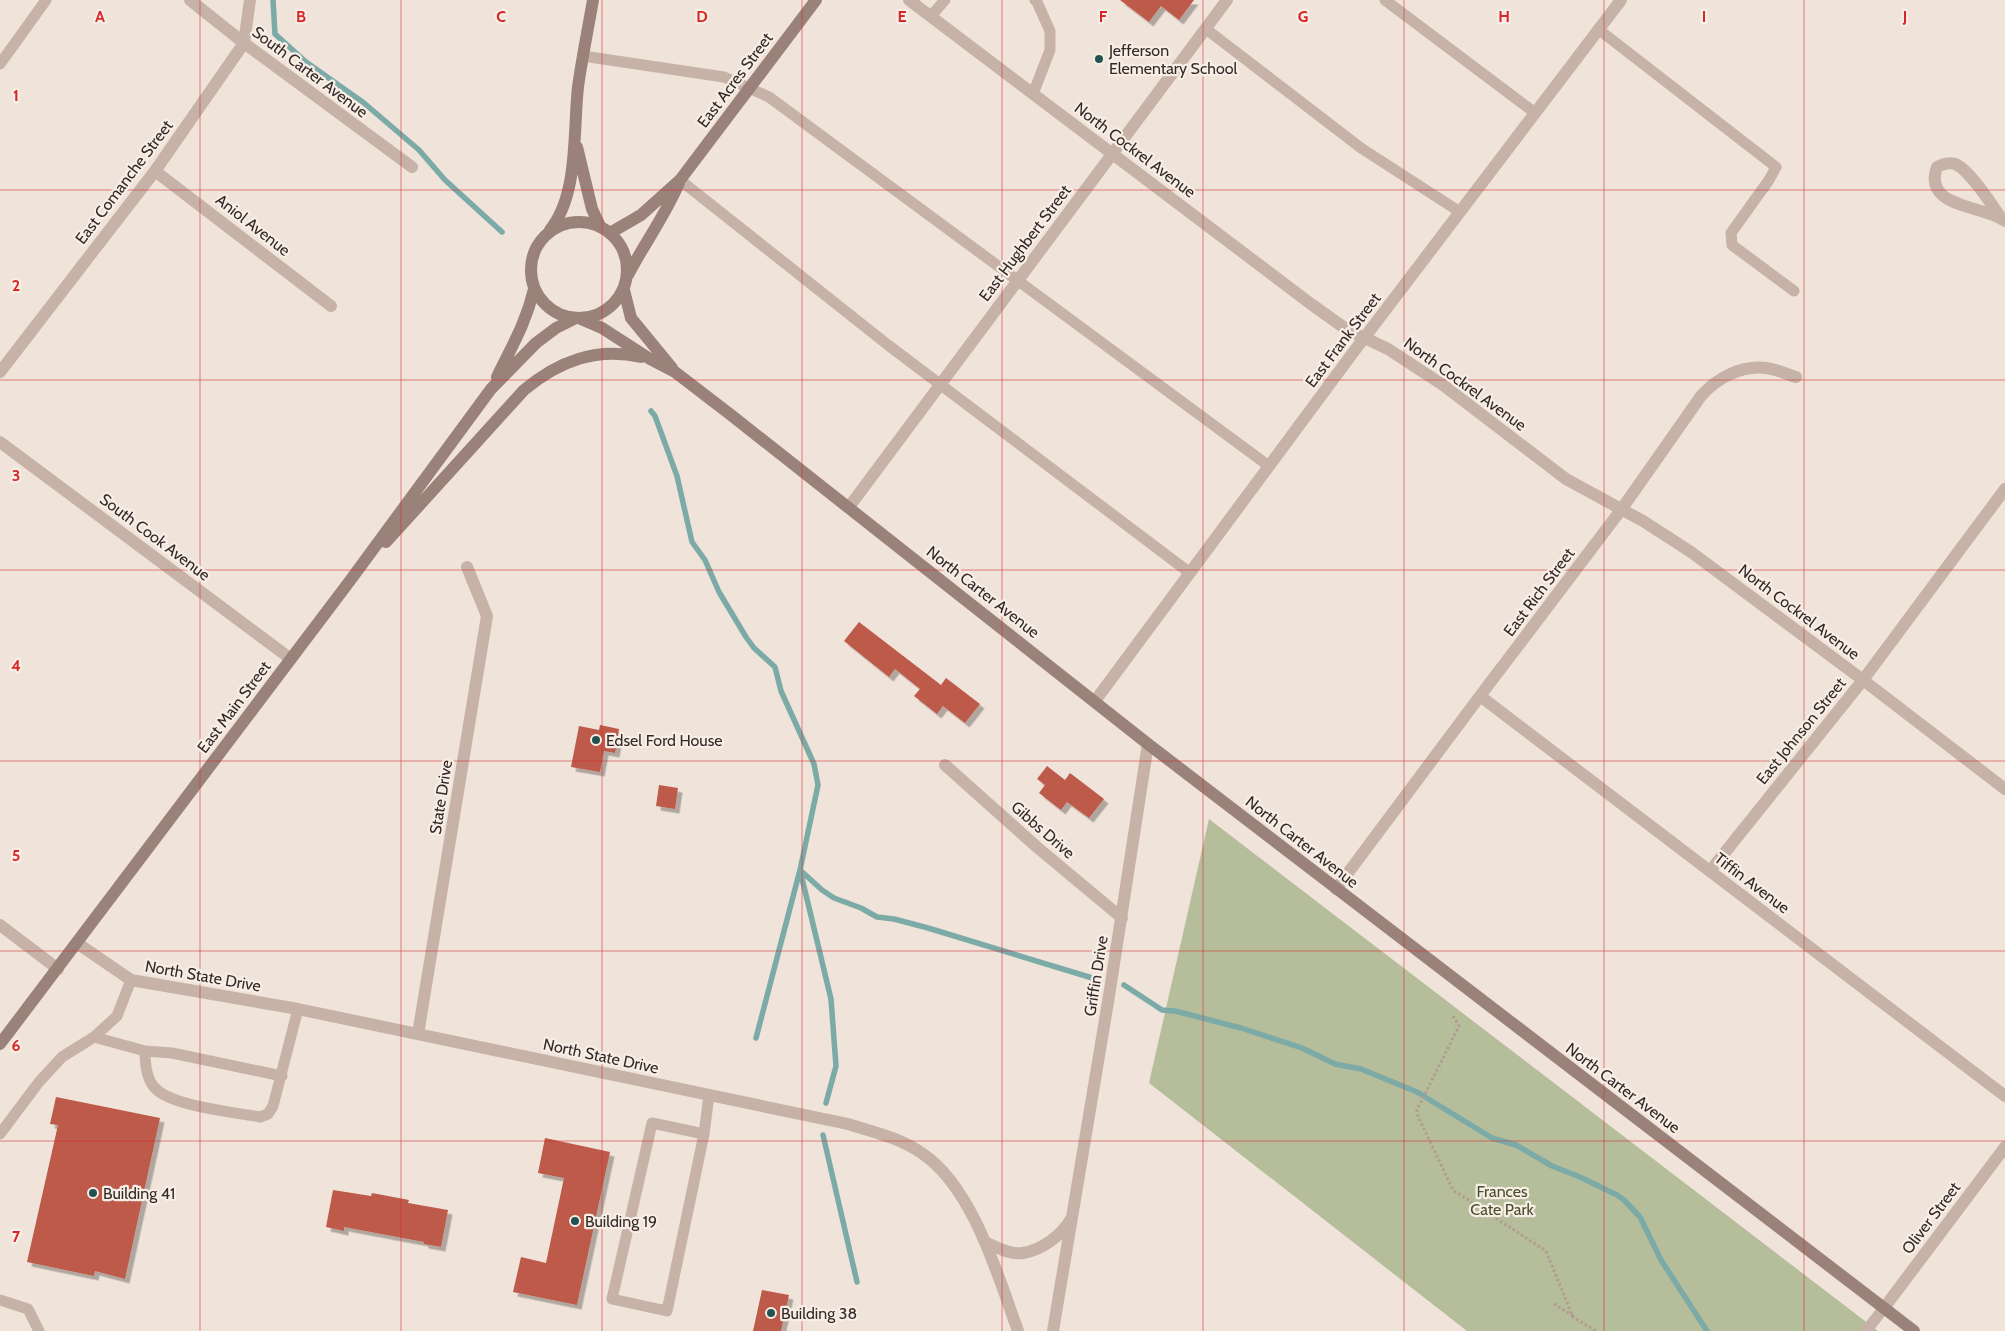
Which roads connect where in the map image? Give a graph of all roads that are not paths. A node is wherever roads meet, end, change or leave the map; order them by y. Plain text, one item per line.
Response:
1 (46, 0) edge
2 (190, 0) edge
3 (250, 0) edge
4 (593, 0) edge
5 (816, 0) edge
6 (909, 0) edge
7 (945, 0) edge
8 (1034, 0) edge
9 (1227, 0) edge
10 (1385, 0) edge
11 (1621, 0) edge
12 (931, 16) junction
13 (1206, 29) junction
14 (1598, 29) junction
15 (244, 43) junction
16 (584, 56) junction
17 (0, 64) edge
18 (749, 88) junction
19 (1033, 94) junction
20 (1535, 113) junction
21 (575, 137) junction
22 (1113, 153) junction
23 (412, 167) dead end
24 (155, 171) junction
25 (680, 180) junction
26 (1460, 212) junction
27 (2003, 219) edge
28 (605, 230) junction
29 (545, 236) junction
30 (628, 275) junction
31 (1018, 279) junction
32 (534, 289) junction
33 (624, 290) junction
34 (1794, 291) dead end
35 (331, 306) dead end
36 (577, 319) junction
37 (1364, 337) junction
38 (650, 359) junction
39 (0, 372) edge
40 (675, 372) junction
41 (1796, 377) dead end
42 (940, 384) junction
43 (491, 389) junction
44 (0, 442) edge
45 (1269, 466) junction
46 (2005, 489) edge
47 (849, 506) junction
48 (1622, 510) junction
49 (467, 568) dead end
50 (1190, 573) junction
51 (349, 582) junction
52 (290, 659) junction
53 (1863, 680) junction
54 (1480, 696) junction
55 (1095, 701) junction
56 (1148, 744) junction
57 (944, 765) dead end
58 (2005, 789) edge
59 (1710, 871) junction
60 (1336, 889) junction
61 (1122, 918) junction
62 (0, 925) edge
63 (77, 943) junction
64 (58, 968) junction
65 (131, 980) junction
66 (298, 1009) junction
67 (418, 1034) junction
68 (94, 1037) junction
69 (0, 1044) edge
70 (145, 1051) junction
71 (282, 1076) junction
72 (709, 1095) junction
73 (2005, 1096) edge
74 (0, 1134) edge
75 (704, 1134) junction
76 (2005, 1148) edge
77 (1074, 1212) junction
78 (985, 1242) junction
79 (0, 1300) edge
80 (1884, 1308) junction
81 (39, 1331) edge
82 (1018, 1331) edge
83 (1053, 1331) edge
84 (1866, 1331) edge
85 (1914, 1331) edge

1 - 17 lane
2 - 15 street, South Carter Avenue
3 - 15 street, East Comanche Street
4 - 16 street
5 - 18 street, East Acres Street
6 - 12 street, North Cockrel Avenue
7 - 12 lane
8 - 19 lane
9 - 13 street, East Hughbert Street
10 - 20 lane
11 - 14 street, East Frank Street
12 - 19 street, North Cockrel Avenue
13 - 22 street, East Hughbert Street
13 - 26 lane
14 - 20 street, East Frank Street
14 - 34 lane
15 - 23 street, South Carter Avenue
15 - 24 street, East Comanche Street
16 - 18 lane
16 - 21 street
18 - 25 street, East Acres Street
18 - 31 lane
19 - 22 street, North Cockrel Avenue
20 - 26 street, East Frank Street
21 - 28 street
21 - 29 street
22 - 31 street, East Hughbert Street
22 - 37 street, North Cockrel Avenue
24 - 35 street, Aniol Avenue
24 - 39 street, East Comanche Street
25 - 28 street, East Acres Street
25 - 30 street, East Acres Street
25 - 42 lane
26 - 37 street, East Frank Street
27 - 27 street
28 - 29 street
28 - 30 street
29 - 32 street
30 - 33 street
31 - 42 street, East Hughbert Street
31 - 45 lane
32 - 36 street
32 - 43 street, East Main Street
33 - 36 street
33 - 40 street, North Carter Avenue
36 - 38 street, North Carter Avenue
36 - 43 street, East Main Street
37 - 45 street, East Frank Street
37 - 48 street, North Cockrel Avenue
38 - 40 street, North Carter Avenue
38 - 51 street
40 - 47 street, North Carter Avenue
41 - 48 street, East Rich Street
42 - 47 street, East Hughbert Street
42 - 50 lane
43 - 51 street, East Main Street
44 - 52 street, South Cook Avenue
45 - 50 street, East Frank Street
46 - 53 street, East Johnson Street
47 - 55 street, North Carter Avenue
48 - 53 street, North Cockrel Avenue
48 - 54 street, East Rich Street
49 - 67 street, State Drive
50 - 55 street, East Frank Street
51 - 52 street, East Main Street
52 - 63 street, East Main Street
53 - 58 street, North Cockrel Avenue
53 - 59 street, East Johnson Street
54 - 59 street, Tiffin Avenue
54 - 60 street, East Rich Street
55 - 56 street, North Carter Avenue
56 - 60 street, North Carter Avenue
56 - 61 street, Griffin Drive
57 - 61 street, Gibbs Drive
59 - 73 street, Tiffin Avenue
60 - 80 street, North Carter Avenue
61 - 77 street, Griffin Drive
62 - 64 street
63 - 64 street, East Main Street
63 - 65 street, North State Drive
64 - 69 street, East Main Street
65 - 66 street, North State Drive
65 - 68 lane
66 - 67 street, North State Drive
66 - 71 lane
67 - 72 street, North State Drive
68 - 70 lane
68 - 74 lane
70 - 71 lane
70 - 71 lane
72 - 75 lane
72 - 78 street, North State Drive
75 - 75 lane
76 - 80 street, Oliver Street
77 - 78 street, Griffin Drive
77 - 83 street, Griffin Drive
78 - 82 street, North State Drive
79 - 81 lane
80 - 84 lane
80 - 85 street, North Carter Avenue

